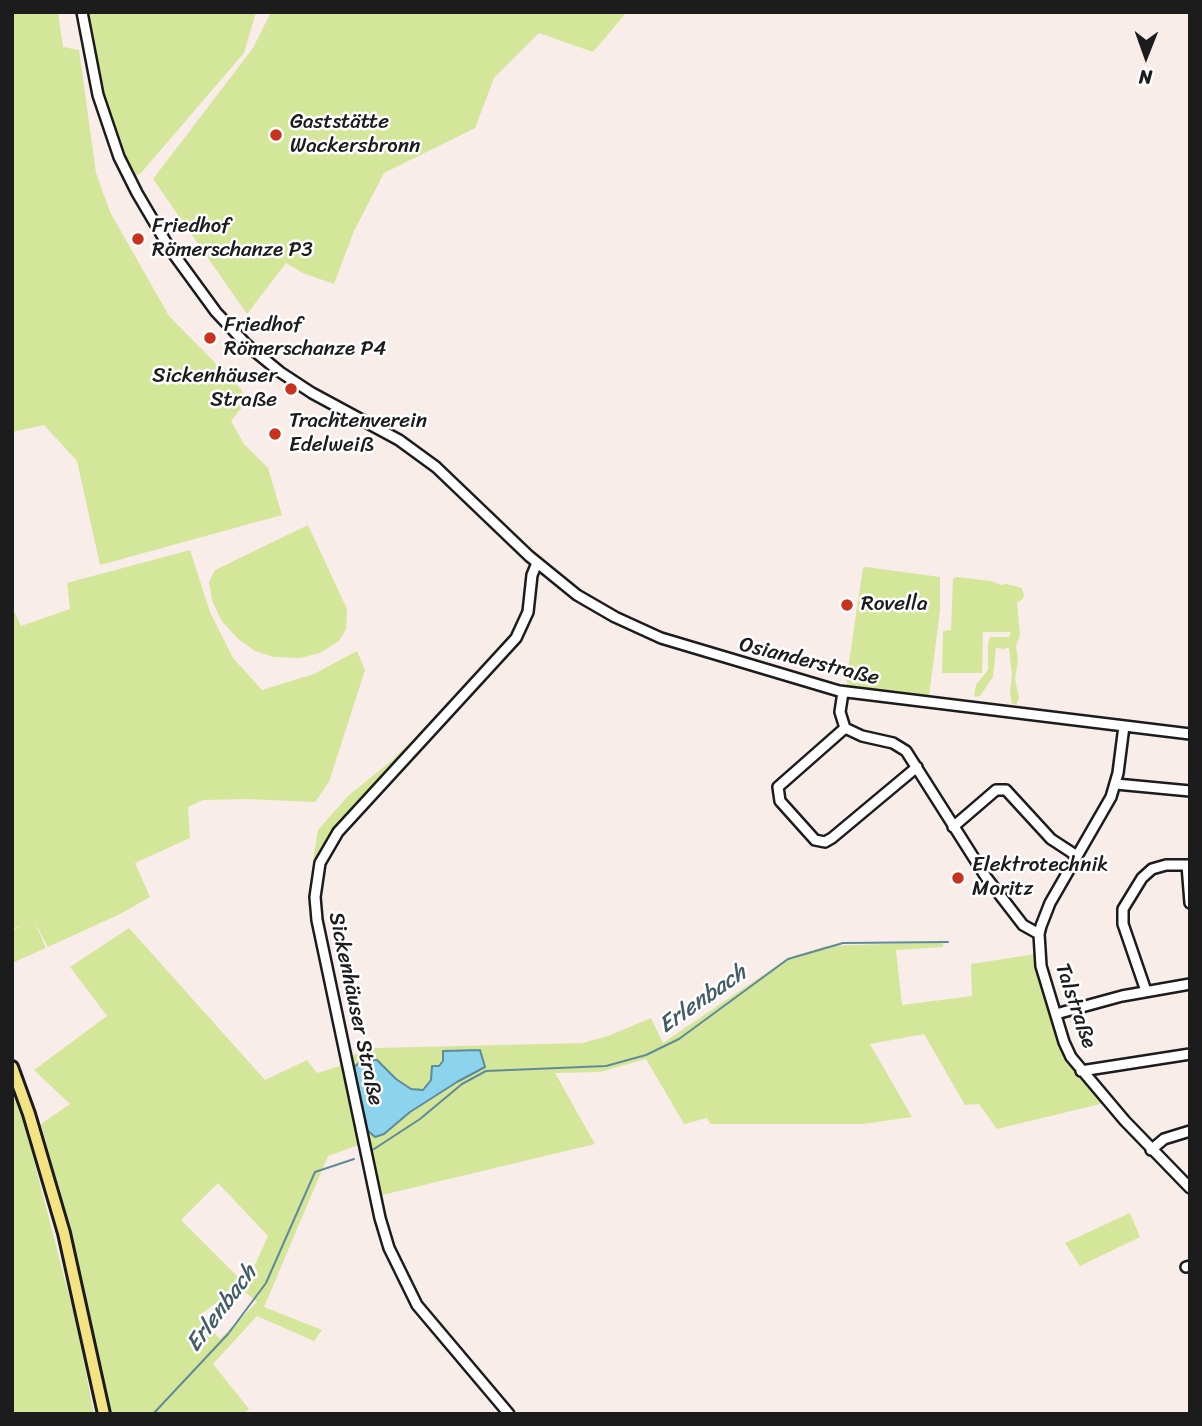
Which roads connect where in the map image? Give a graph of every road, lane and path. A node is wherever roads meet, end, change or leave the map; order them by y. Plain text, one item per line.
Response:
1 (82, 12) edge
2 (533, 560) junction
3 (843, 692) junction
4 (1124, 726) junction
5 (845, 728) junction
6 (1190, 734) edge
7 (917, 767) junction
8 (1116, 784) junction
9 (1190, 791) edge
10 (953, 827) junction
11 (1077, 856) junction
12 (1188, 865) edge
13 (1190, 903) edge
14 (1039, 934) junction
15 (1190, 984) edge
16 (1146, 990) junction
17 (1056, 1014) junction
18 (1190, 1054) edge
19 (12, 1068) edge
20 (1081, 1071) junction
21 (1190, 1131) edge
22 (1151, 1150) junction
23 (1190, 1188) edge
24 (104, 1414) edge
25 (509, 1414) edge

1 - 2 street
2 - 3 street, Osianderstraße
2 - 25 street, Sickenhäuser Straße
3 - 4 street, Osianderstraße
3 - 5 street
4 - 6 street, Osianderstraße
4 - 8 street, Talstraße
5 - 7 street
5 - 7 street
7 - 10 street
8 - 9 street
8 - 11 street, Talstraße
10 - 11 street
10 - 14 street
11 - 14 street, Talstraße
12 - 13 street
12 - 16 street
14 - 17 street, Talstraße
15 - 16 street
16 - 17 street
17 - 20 street, Talstraße
18 - 20 street
19 - 24 main road
20 - 22 street, Talstraße
21 - 22 street
22 - 23 street, Talstraße

